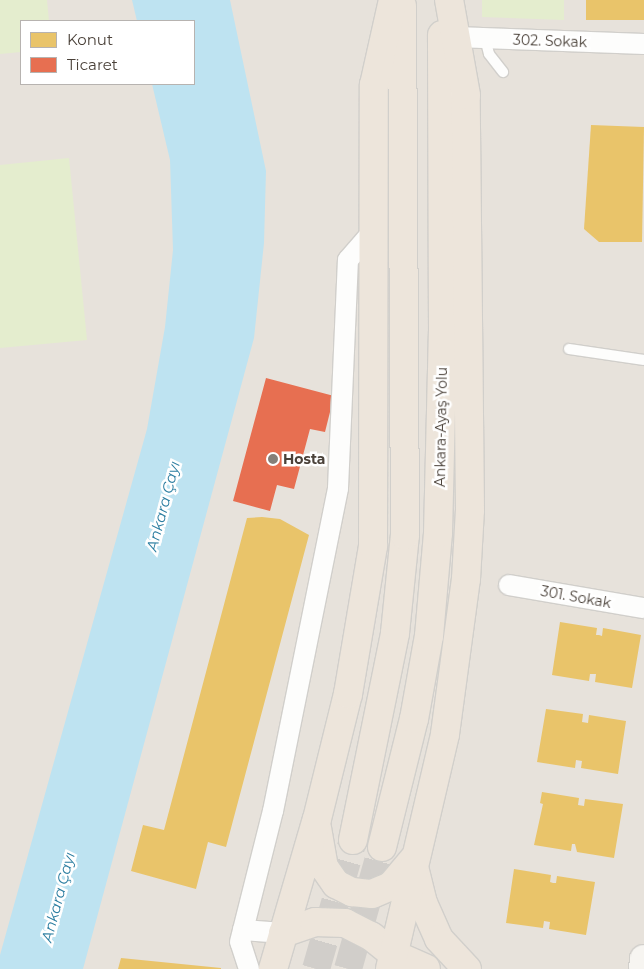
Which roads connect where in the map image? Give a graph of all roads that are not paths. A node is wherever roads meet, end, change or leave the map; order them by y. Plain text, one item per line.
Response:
1 (393, 0) edge
2 (402, 0) edge
3 (442, 0) edge
4 (449, 0) edge
5 (456, 37) junction
6 (484, 38) junction
7 (644, 44) edge
8 (503, 72) dead end
9 (374, 230) junction
10 (569, 349) dead end
11 (644, 360) edge
12 (509, 586) dead end
13 (644, 608) edge
14 (317, 819) junction
15 (353, 840) tunnel mouth
16 (382, 847) tunnel mouth
17 (417, 862) junction
18 (243, 930) junction
19 (283, 933) junction
20 (644, 959) edge
21 (392, 962) edge
22 (249, 969) edge
23 (272, 969) edge
24 (426, 969) edge
25 (467, 969) edge
26 (643, 969) edge

1 - 9 highway
2 - 15 highway
3 - 16 highway, Ankara-Ayaş Yolu
4 - 5 highway
5 - 6 street, 302. Sokak
5 - 17 highway
6 - 7 street, 302. Sokak
6 - 8 lane
9 - 14 highway
9 - 18 street
10 - 11 lane
12 - 13 street, 301. Sokak
14 - 17 highway
14 - 19 highway
17 - 21 highway
17 - 25 highway
18 - 19 street
18 - 22 street
19 - 21 highway
19 - 23 highway
20 - 26 street
21 - 24 highway

